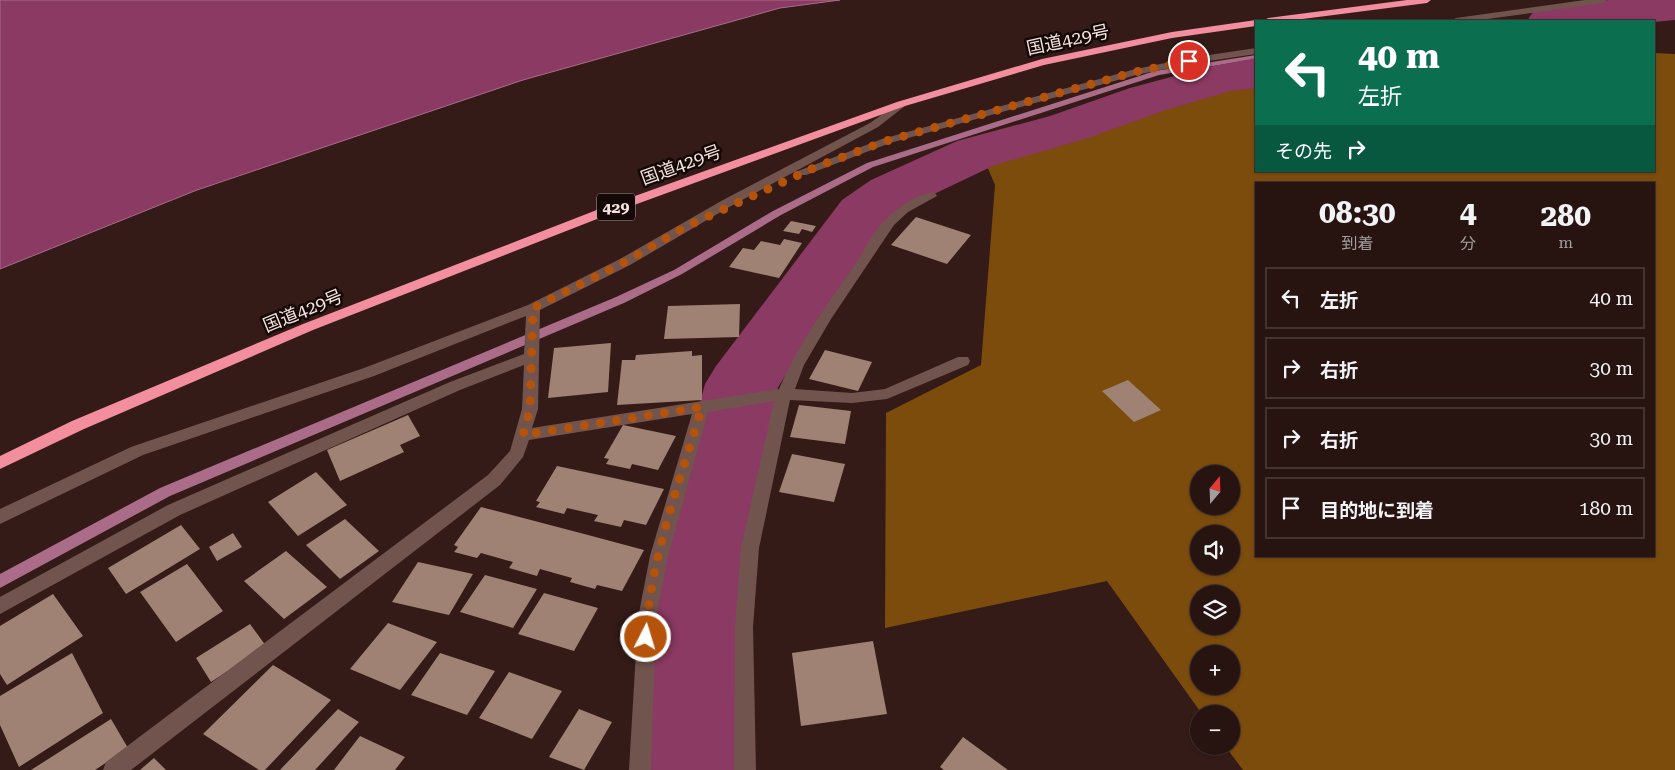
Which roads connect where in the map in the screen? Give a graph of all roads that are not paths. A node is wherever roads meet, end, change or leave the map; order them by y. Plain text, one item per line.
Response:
1 (1427, 0) edge
2 (1603, 0) edge
3 (1276, 20) edge
4 (1463, 20) edge
5 (1255, 23) edge
6 (1255, 51) edge
7 (901, 104) junction
8 (931, 196) dead end
9 (687, 226) junction
10 (533, 308) junction
11 (531, 357) junction
12 (963, 361) dead end
13 (785, 394) junction
14 (702, 407) junction
15 (523, 435) junction
16 (0, 463) edge
17 (0, 516) edge
18 (0, 606) edge
19 (114, 770) edge
20 (640, 770) edge
21 (745, 770) edge

1 - 3 highway
2 - 4 street
5 - 7 highway, 国道429号 / 429
6 - 9 street
7 - 9 street
7 - 16 highway, 国道429号 / 429
8 - 13 street
9 - 10 street
10 - 11 street
10 - 17 street
11 - 15 street
11 - 18 street
12 - 13 street
13 - 14 street
13 - 21 street
14 - 15 street
14 - 20 street
15 - 19 street

